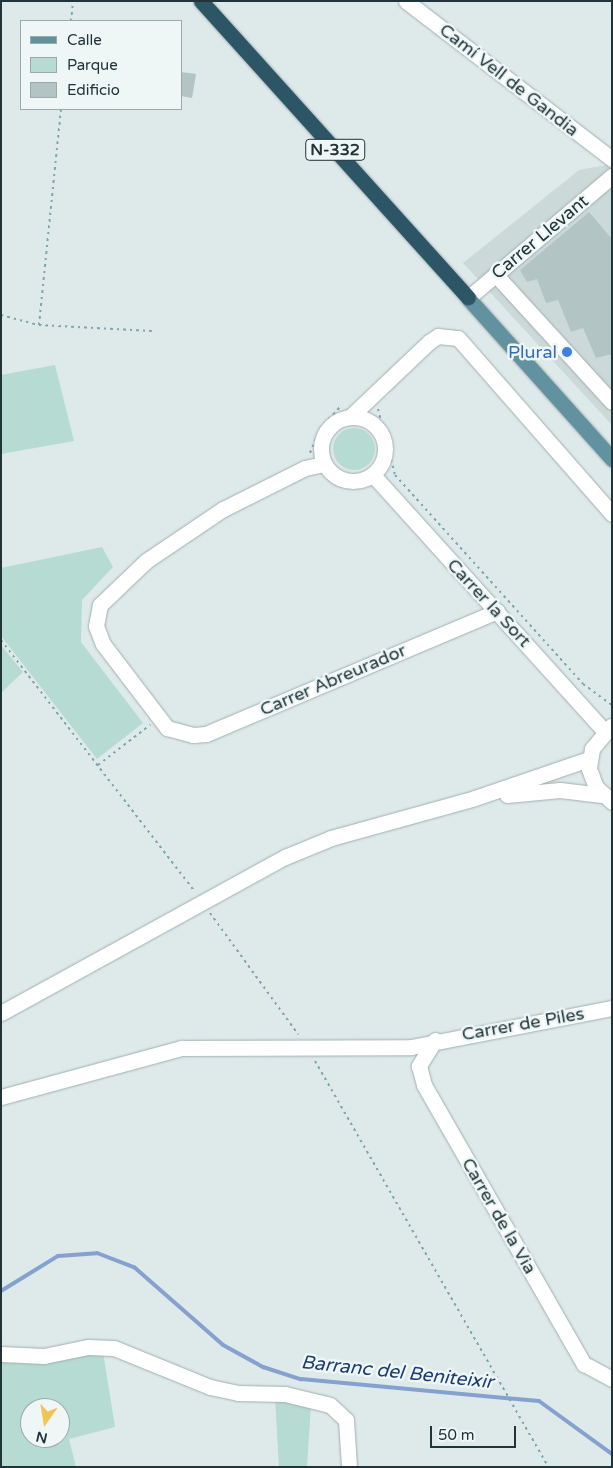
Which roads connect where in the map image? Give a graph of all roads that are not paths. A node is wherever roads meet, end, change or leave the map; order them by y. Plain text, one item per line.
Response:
1 (201, 1) edge
2 (406, 1) edge
3 (612, 159) edge
4 (612, 176) edge
5 (496, 274) junction
6 (468, 298) junction
7 (612, 402) edge
8 (348, 409) junction
9 (612, 459) edge
10 (324, 464) junction
11 (373, 475) junction
12 (612, 514) edge
13 (497, 611) junction
14 (608, 728) edge
15 (589, 759) junction
16 (476, 798) junction
17 (607, 799) edge
18 (612, 1005) edge
19 (612, 1009) edge
20 (1, 1013) edge
21 (435, 1040) junction
22 (1, 1097) edge
23 (1, 1354) edge
24 (612, 1379) edge
25 (349, 1467) edge

1 - 6 highway, N-332
2 - 3 street, Camí Vell de Gandia
4 - 5 street, Carrer Llevant
5 - 6 street, Carrer Llevant
5 - 7 street
6 - 9 main road
8 - 10 street
8 - 11 street
8 - 12 street
10 - 11 street
10 - 13 street, Carrer Abreurador
11 - 13 street, Carrer la Sort
13 - 14 street, Carrer la Sort
14 - 15 street
15 - 16 street
15 - 17 street
16 - 17 street
16 - 20 street
18 - 19 street
19 - 21 street, Carrer de Piles
21 - 22 street, Carrer de Piles
21 - 24 street, Carrer de la Via
23 - 25 street

